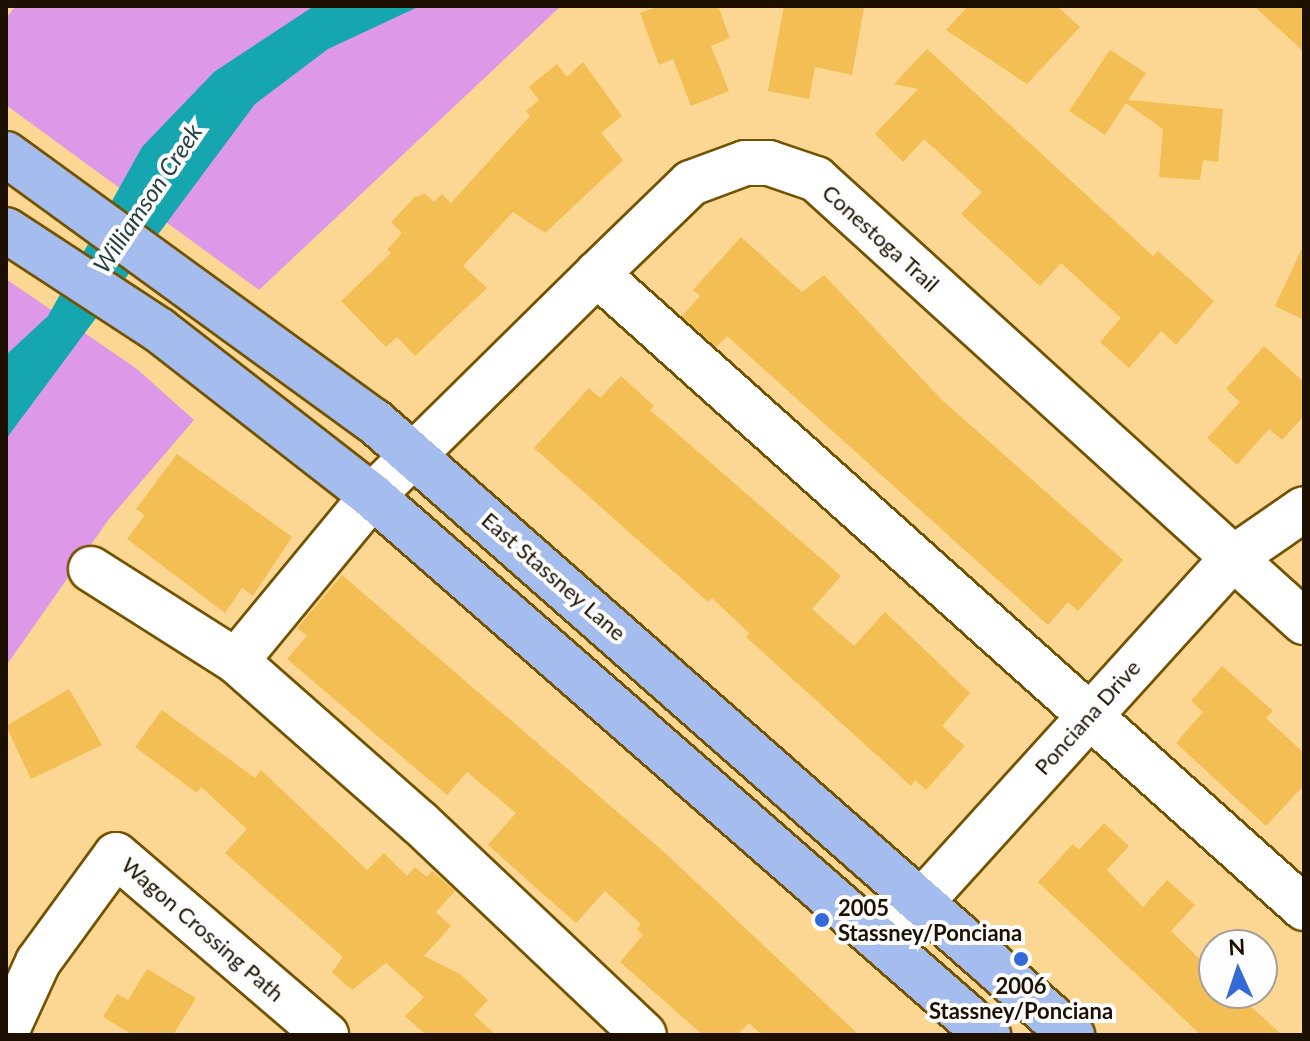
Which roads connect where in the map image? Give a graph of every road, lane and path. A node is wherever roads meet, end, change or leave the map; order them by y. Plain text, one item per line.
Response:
1 (6, 154) edge
2 (6, 230) edge
3 (597, 274) junction
4 (417, 457) junction
5 (372, 496) junction
6 (1304, 509) edge
7 (1233, 558) junction
8 (91, 569) dead end
9 (1304, 622) edge
10 (236, 661) junction
11 (1089, 713) junction
12 (922, 898) junction
13 (1304, 908) edge
14 (885, 942) junction
15 (6, 1032) edge
16 (326, 1035) edge
17 (644, 1035) edge
18 (988, 1035) edge
19 (1072, 1035) edge

1 - 4 main road, East Stassney Lane
2 - 5 main road
3 - 4 street, Conestoga Trail
3 - 7 street, Conestoga Trail
3 - 11 street
4 - 5 street, Conestoga Trail
4 - 12 main road, East Stassney Lane
5 - 10 street, Conestoga Trail
5 - 14 main road
6 - 7 street, Ponciana Drive
7 - 9 street, Conestoga Trail
7 - 11 street, Ponciana Drive
8 - 10 street
10 - 17 street
11 - 12 street, Ponciana Drive
11 - 13 street
12 - 14 street, Ponciana Drive
12 - 19 main road, East Stassney Lane
14 - 18 main road
15 - 16 street, Wagon Crossing Path

